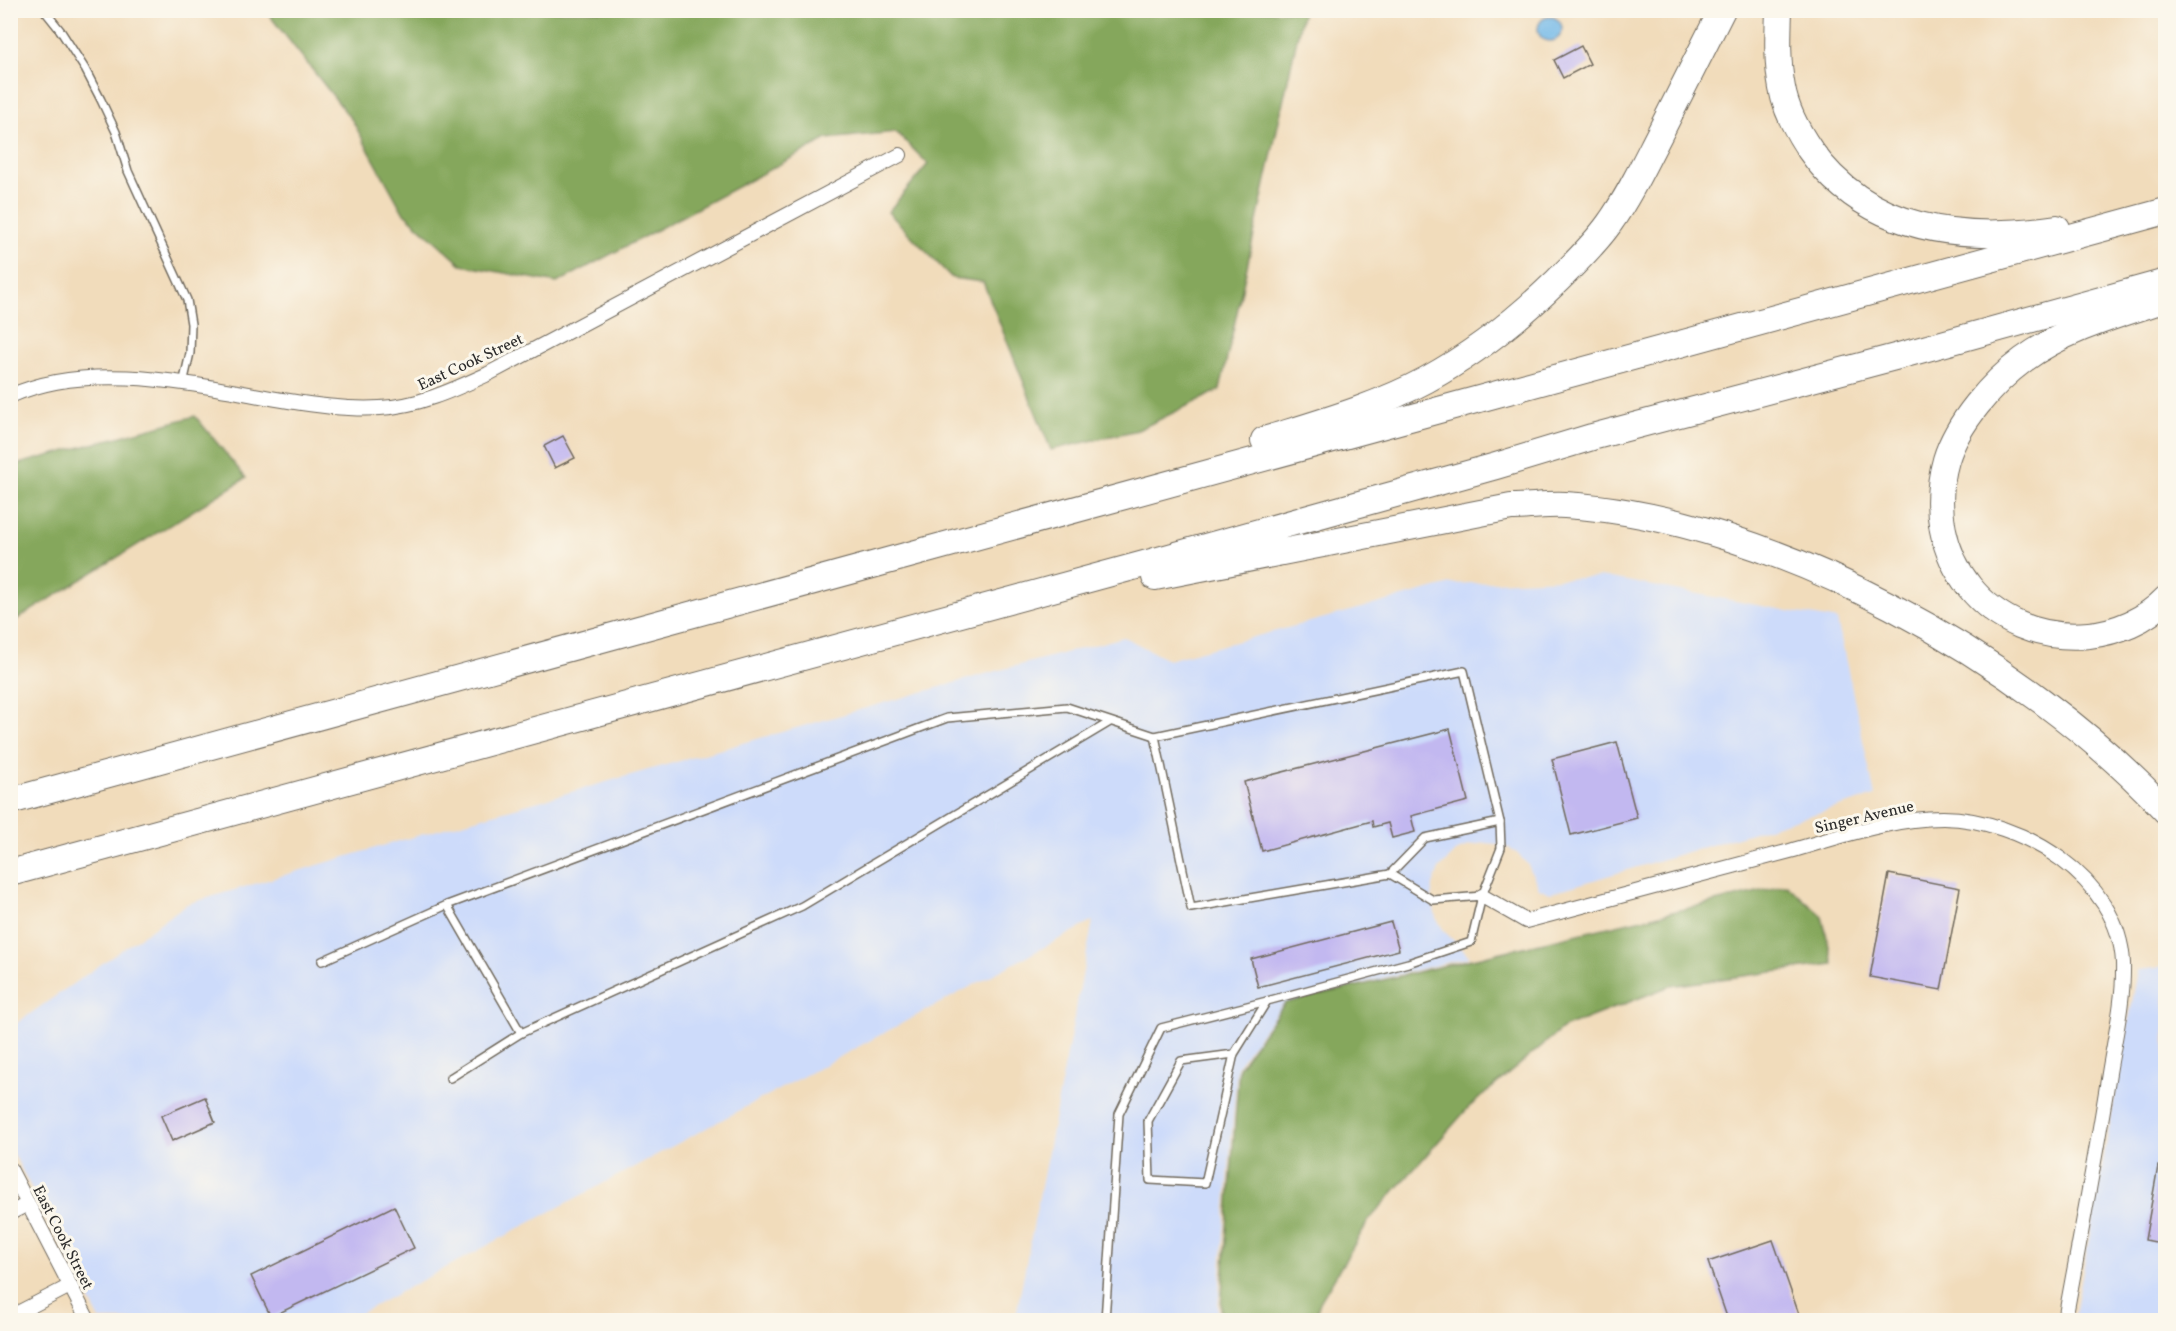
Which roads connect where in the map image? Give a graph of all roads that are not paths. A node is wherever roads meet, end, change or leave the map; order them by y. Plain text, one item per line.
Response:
1 (44, 10) edge
2 (1722, 10) edge
3 (1779, 10) edge
4 (900, 155) dead end
5 (2160, 212) edge
6 (2166, 282) edge
7 (2166, 299) edge
8 (183, 384) junction
9 (10, 396) edge
10 (1069, 512) junction
11 (2166, 599) edge
12 (925, 623) junction
13 (1110, 722) junction
14 (1155, 736) junction
15 (10, 801) edge
16 (2166, 811) edge
17 (1500, 822) junction
18 (10, 873) edge
19 (1390, 874) junction
20 (1482, 896) junction
21 (447, 905) junction
22 (322, 961) dead end
23 (1267, 1001) junction
24 (521, 1033) junction
25 (1234, 1054) junction
26 (450, 1078) dead end
27 (10, 1169) edge
28 (28, 1204) junction
29 (10, 1213) edge
30 (70, 1286) junction
31 (10, 1317) edge
32 (88, 1320) edge
33 (1105, 1320) edge
34 (2065, 1320) edge

1 - 8 lane
2 - 10 highway
3 - 5 highway
4 - 8 street, East Cook Street
5 - 10 highway
6 - 12 highway
7 - 11 highway
8 - 9 street, East Cook Street
10 - 15 highway
12 - 16 highway
12 - 18 highway
13 - 14 lane
13 - 21 lane
13 - 24 lane
14 - 17 lane
14 - 19 lane
17 - 19 lane
17 - 20 lane
19 - 20 lane
20 - 23 lane
20 - 34 street, Singer Avenue
21 - 22 lane
21 - 24 lane
23 - 25 lane
23 - 33 lane
24 - 26 lane
25 - 25 lane
27 - 28 street, East Cook Street
28 - 29 street
28 - 30 street, East Cook Street
30 - 31 street
30 - 32 street, East Cook Street

